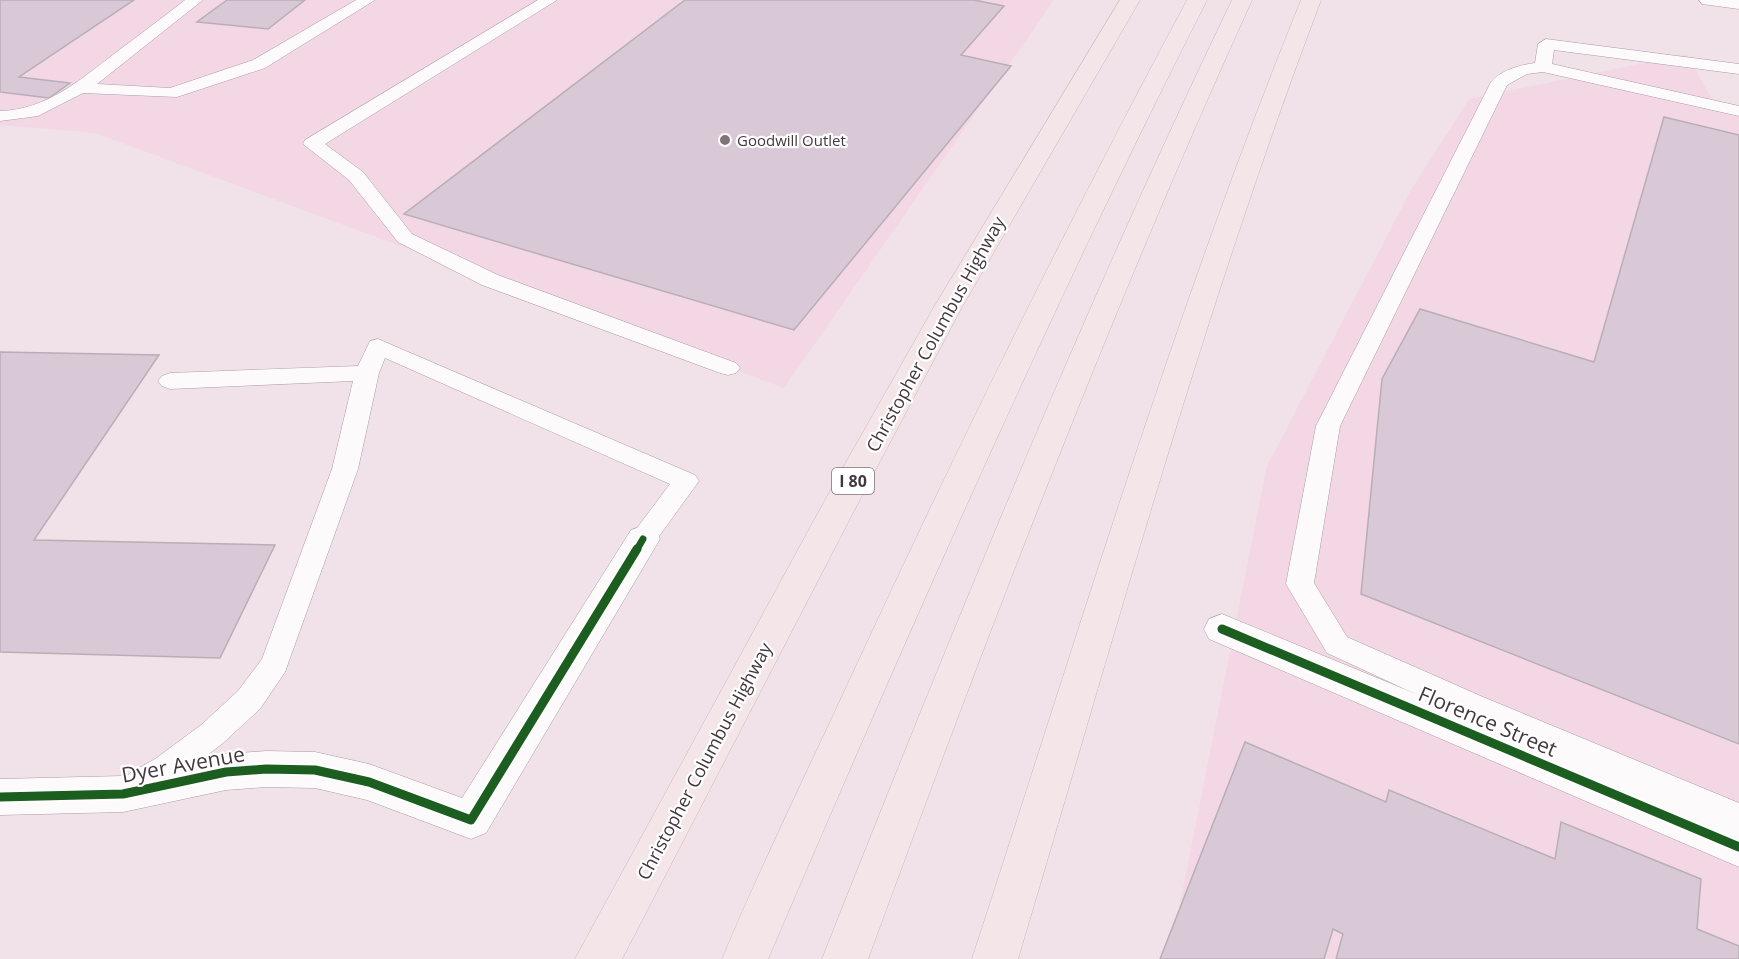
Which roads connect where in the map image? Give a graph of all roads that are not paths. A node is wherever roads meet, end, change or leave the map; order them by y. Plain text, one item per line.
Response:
1 (195, 0) edge
2 (367, 0) edge
3 (549, 0) edge
4 (1130, 0) edge
5 (1197, 0) edge
6 (1242, 0) edge
7 (1311, 0) edge
8 (1709, 0) edge
9 (1739, 3) edge
10 (1543, 67) junction
11 (1739, 69) edge
12 (80, 88) junction
13 (1739, 111) edge
14 (0, 116) edge
15 (728, 368) dead end
16 (367, 373) junction
17 (170, 381) dead end
18 (643, 539) joint
19 (1222, 629) dead end
20 (123, 794) junction
21 (0, 797) edge
22 (1739, 818) edge
23 (1739, 847) edge
24 (598, 959) edge
25 (745, 959) edge
26 (845, 959) edge
27 (995, 959) edge

1 - 12 lane
2 - 12 lane
3 - 15 lane
4 - 24 highway, Christopher Columbus Highway / I 80
5 - 25 highway
6 - 26 highway
7 - 27 highway
8 - 9 street
10 - 11 lane
10 - 13 lane
10 - 22 lane
12 - 14 lane
16 - 17 lane
16 - 18 lane
16 - 20 lane
18 - 20 street, Dyer Avenue
19 - 23 street, Florence Street
20 - 21 street, Dyer Avenue

